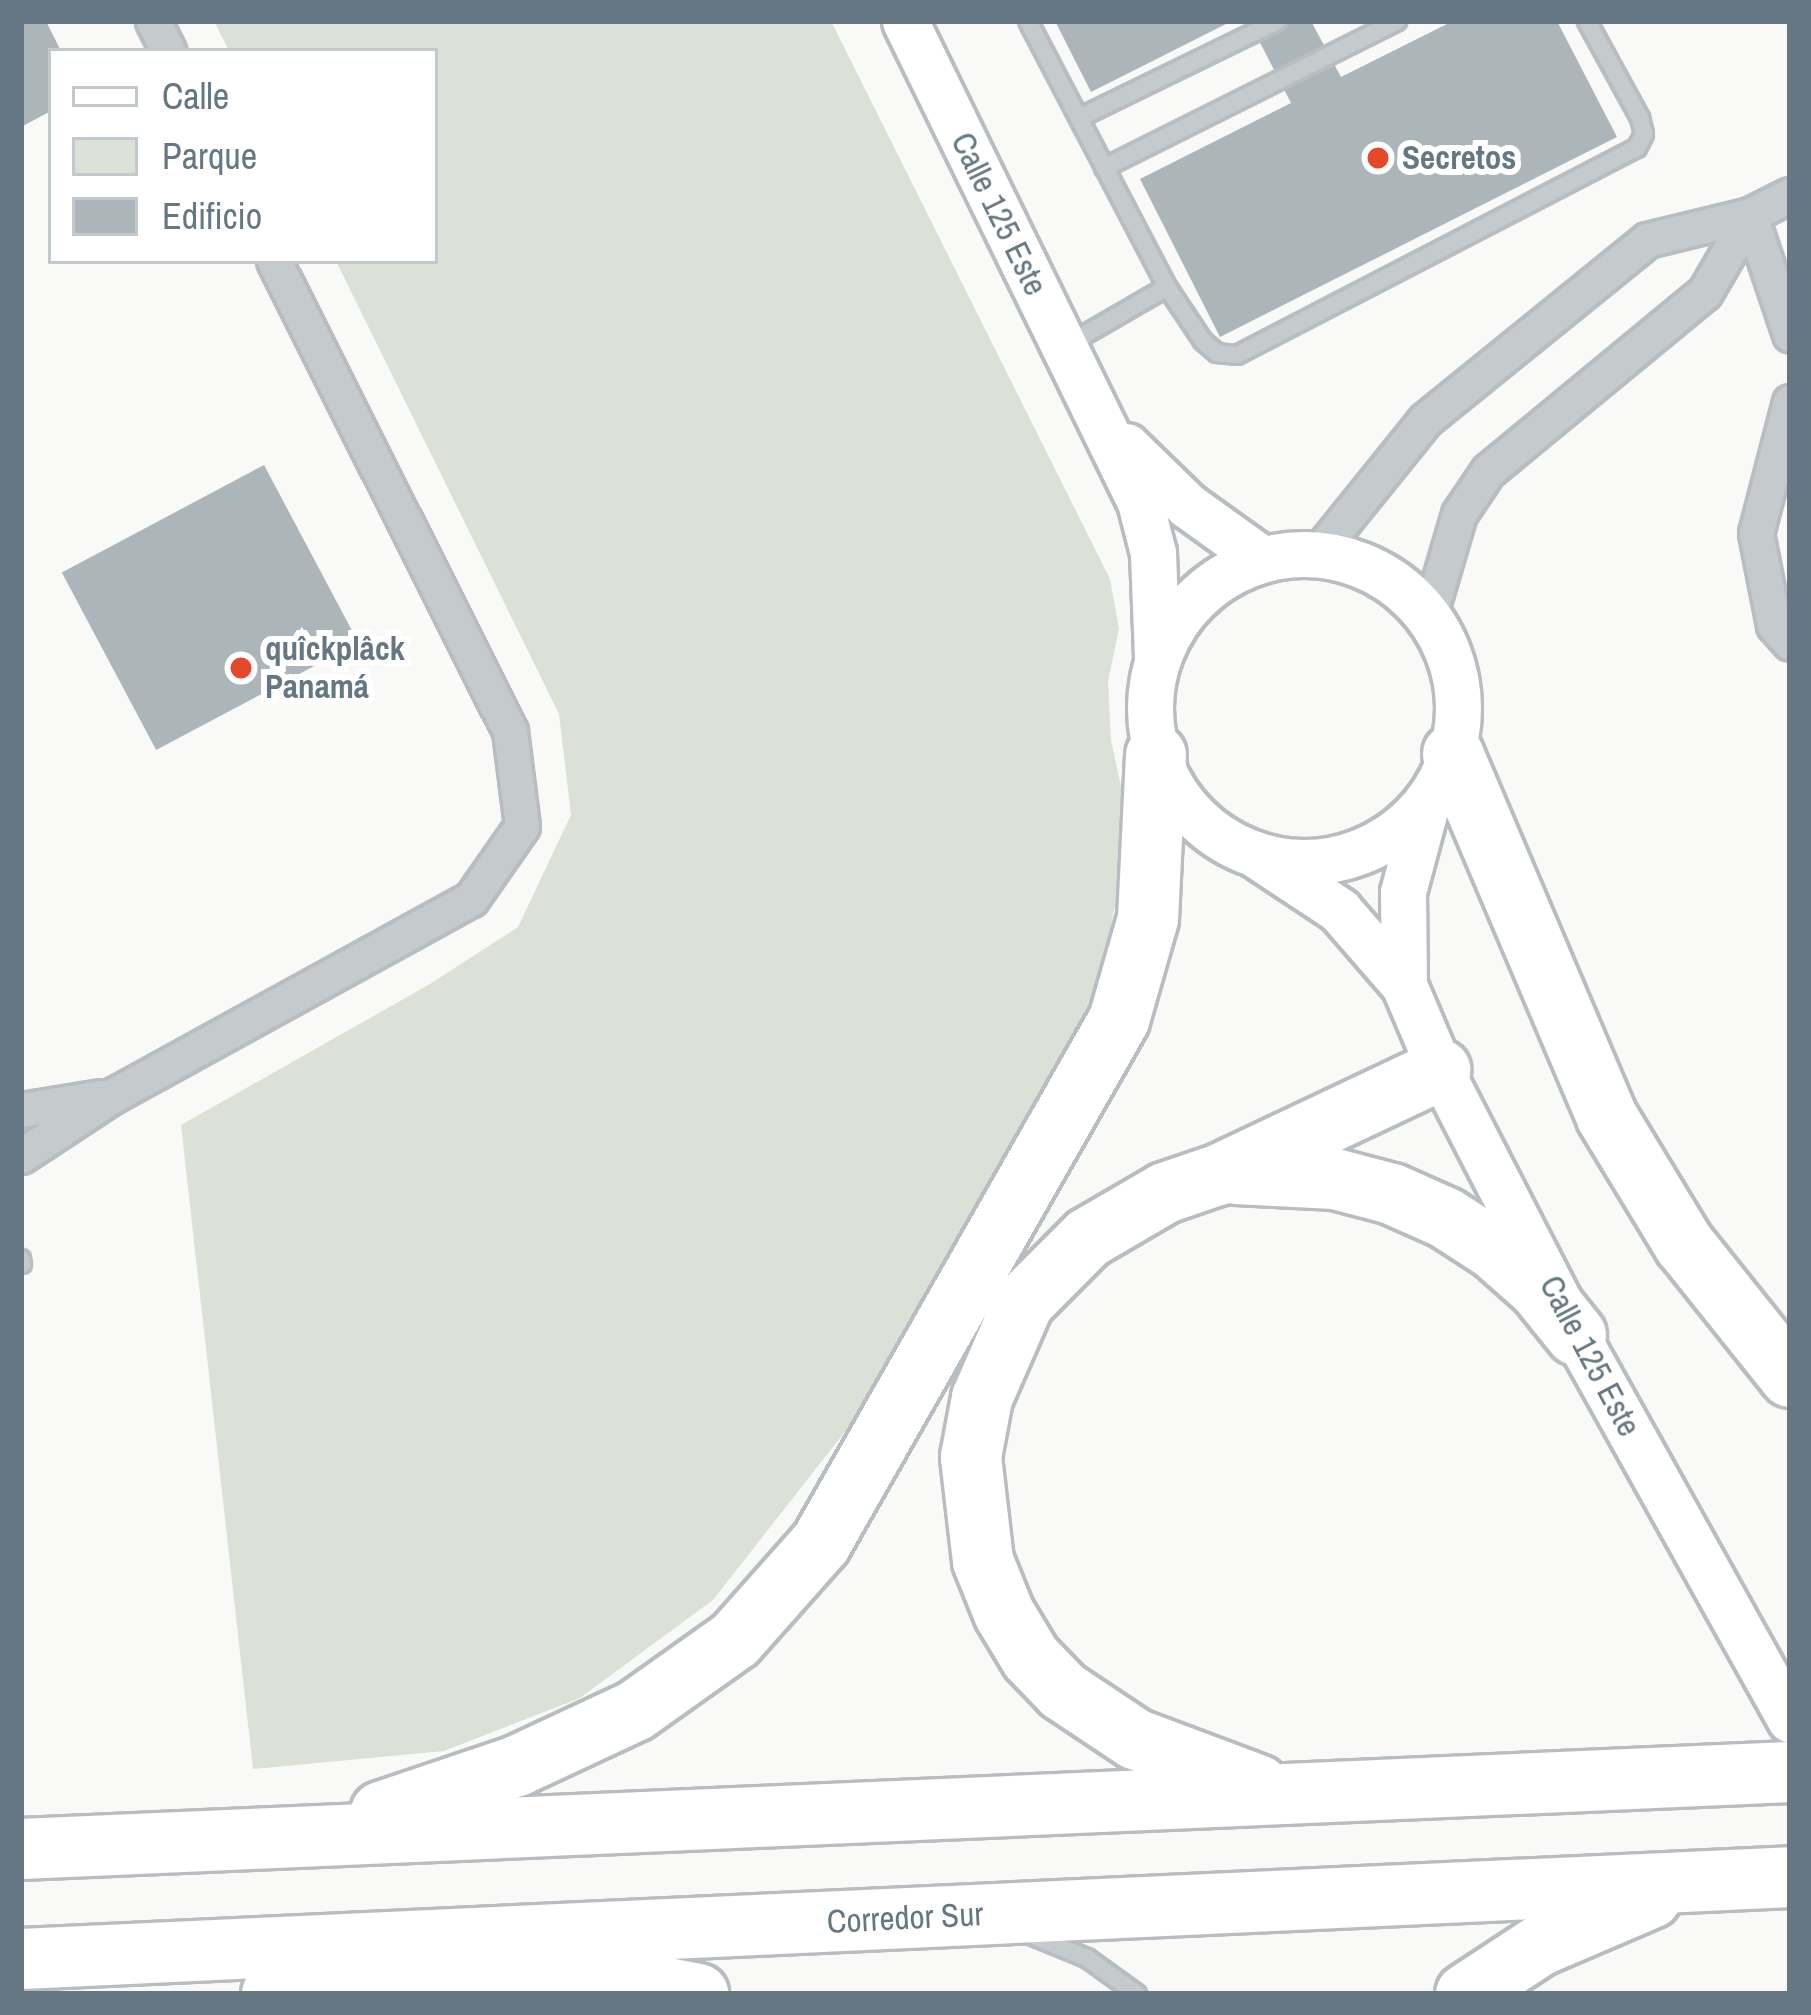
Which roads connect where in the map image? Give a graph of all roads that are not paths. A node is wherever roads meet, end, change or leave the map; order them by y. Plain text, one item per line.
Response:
1 (153, 21) edge
2 (1028, 21) edge
3 (1277, 21) edge
4 (1397, 21) edge
5 (1587, 21) edge
6 (914, 28) edge
7 (166, 48) edge
8 (1079, 118) junction
9 (1105, 168) junction
10 (1790, 195) edge
11 (1750, 215) junction
12 (276, 264) edge
13 (1167, 287) junction
14 (1790, 334) edge
15 (1064, 346) junction
16 (1790, 402) edge
17 (1093, 407) junction
18 (1317, 554) junction
19 (1262, 559) junction
20 (1429, 616) junction
21 (1790, 643) edge
22 (1157, 659) junction
23 (1156, 755) junction
24 (1440, 778) junction
25 (1256, 855) junction
26 (1404, 986) junction
27 (1440, 1070) junction
28 (114, 1095) junction
29 (21, 1110) edge
30 (21, 1156) edge
31 (1218, 1175) junction
32 (1576, 1335) junction
33 (1790, 1377) edge
34 (1790, 1720) edge
35 (1790, 1772) edge
36 (1281, 1794) junction
37 (290, 1837) junction
38 (21, 1849) edge
39 (1790, 1877) edge
40 (1700, 1881) junction
41 (980, 1915) junction
42 (21, 1959) edge
43 (272, 1994) edge
44 (698, 1994) edge
45 (1137, 1994) edge
46 (1466, 1994) edge

1 - 7 street
2 - 8 lane
3 - 8 lane
4 - 9 lane
5 - 13 lane
6 - 15 main road, Calle 125 Este
8 - 9 lane
9 - 13 lane
10 - 11 street
11 - 14 street
11 - 18 street
11 - 20 street
12 - 28 street
13 - 15 lane
15 - 17 main road, Calle 125 Este
16 - 21 street
17 - 19 main road, Calle 125 Este
17 - 22 main road, Calle 125 Este
18 - 19 main road
18 - 20 main road
19 - 22 main road
20 - 24 main road
22 - 23 main road
23 - 25 main road
23 - 37 highway
24 - 25 main road
24 - 26 main road, Calle 125 Este
24 - 33 highway
25 - 26 main road, Calle 125 Este
26 - 27 main road, Calle 125 Este
27 - 31 highway
27 - 32 main road, Calle 125 Este
28 - 29 street
28 - 30 street
31 - 32 highway
31 - 36 highway
32 - 34 main road, Calle 125 Este
35 - 36 highway
36 - 37 highway
37 - 38 highway
39 - 40 highway, Corredor Sur
40 - 41 highway, Corredor Sur
40 - 46 highway
41 - 42 highway, Corredor Sur
41 - 45 lane
43 - 44 highway

